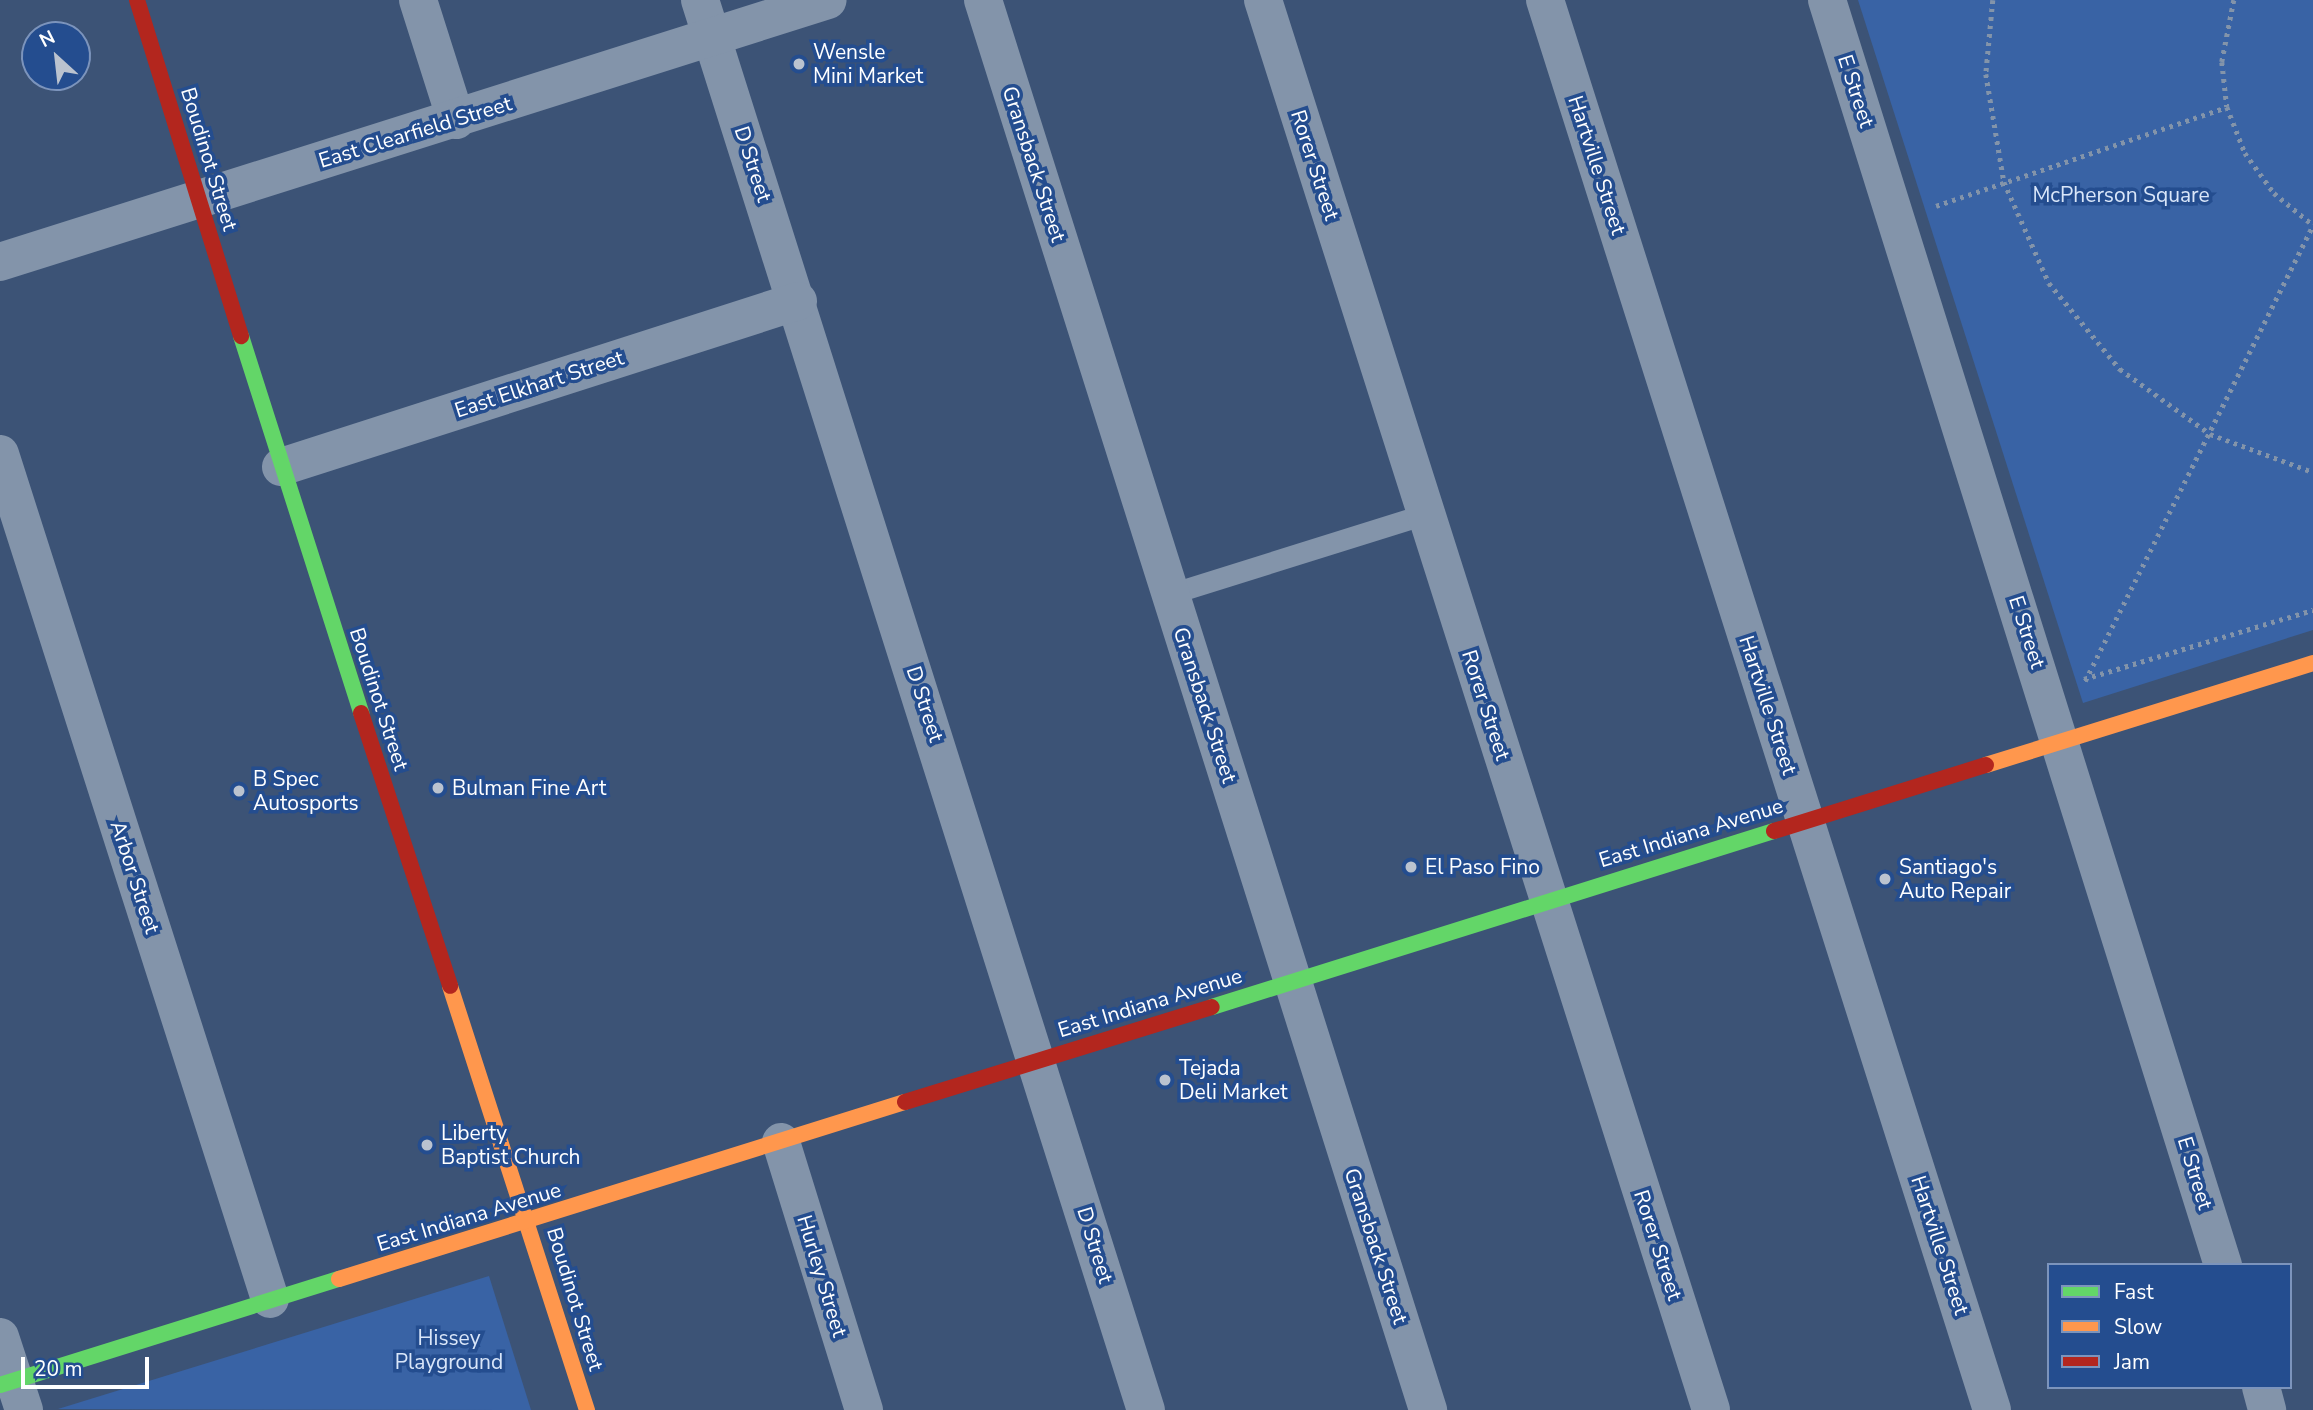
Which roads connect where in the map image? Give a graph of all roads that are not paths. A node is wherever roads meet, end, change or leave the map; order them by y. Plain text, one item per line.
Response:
1 (137, 0) edge
2 (418, 0) edge
3 (700, 0) edge
4 (828, 0) edge
5 (982, 0) edge
6 (1263, 0) edge
7 (1545, 0) edge
8 (1827, 0) edge
9 (712, 36) junction
10 (456, 120) junction
11 (201, 199) junction
12 (0, 262) edge
13 (798, 301) junction
14 (0, 454) edge
15 (281, 467) junction
16 (1425, 514) junction
17 (1170, 594) junction
18 (2313, 663) edge
19 (2062, 743) junction
20 (1804, 820) junction
21 (1548, 900) junction
22 (1292, 980) junction
23 (1038, 1060) junction
24 (780, 1142) junction
25 (529, 1221) junction
26 (2222, 1263) edge
27 (270, 1299) junction
28 (0, 1337) edge
29 (2261, 1389) edge
30 (13, 1391) edge
31 (587, 1410) edge
32 (864, 1410) edge
33 (1146, 1410) edge
34 (1428, 1410) edge
35 (1711, 1410) edge
36 (1992, 1410) edge
37 (2267, 1410) edge

1 - 11 street, Boudinot Street
2 - 10 street
3 - 9 street, D Street
4 - 9 street, East Clearfield Street
5 - 17 street, Gransback Street
6 - 16 street, Rorer Street
7 - 20 street, Hartville Street
8 - 19 street, E Street
9 - 10 street, East Clearfield Street
9 - 13 street, D Street
10 - 11 street, East Clearfield Street
11 - 12 street, East Clearfield Street
11 - 15 street, Boudinot Street
13 - 15 street, East Elkhart Street
13 - 23 street, D Street
14 - 27 street, Arbor Street
15 - 25 street, Boudinot Street
16 - 17 lane
16 - 21 street, Rorer Street
17 - 22 street, Gransback Street
18 - 19 street, East Indiana Avenue
19 - 20 street, East Indiana Avenue
19 - 26 street, E Street
20 - 21 street, East Indiana Avenue
20 - 36 street, Hartville Street
21 - 22 street, East Indiana Avenue
21 - 35 street, Rorer Street
22 - 23 street, East Indiana Avenue
22 - 34 street, Gransback Street
23 - 24 street, East Indiana Avenue
23 - 33 street, D Street
24 - 25 street, East Indiana Avenue
24 - 32 street, Hurley Street
25 - 27 street, East Indiana Avenue
25 - 31 street, Boudinot Street
27 - 30 street, East Indiana Avenue
28 - 30 street
29 - 37 street

